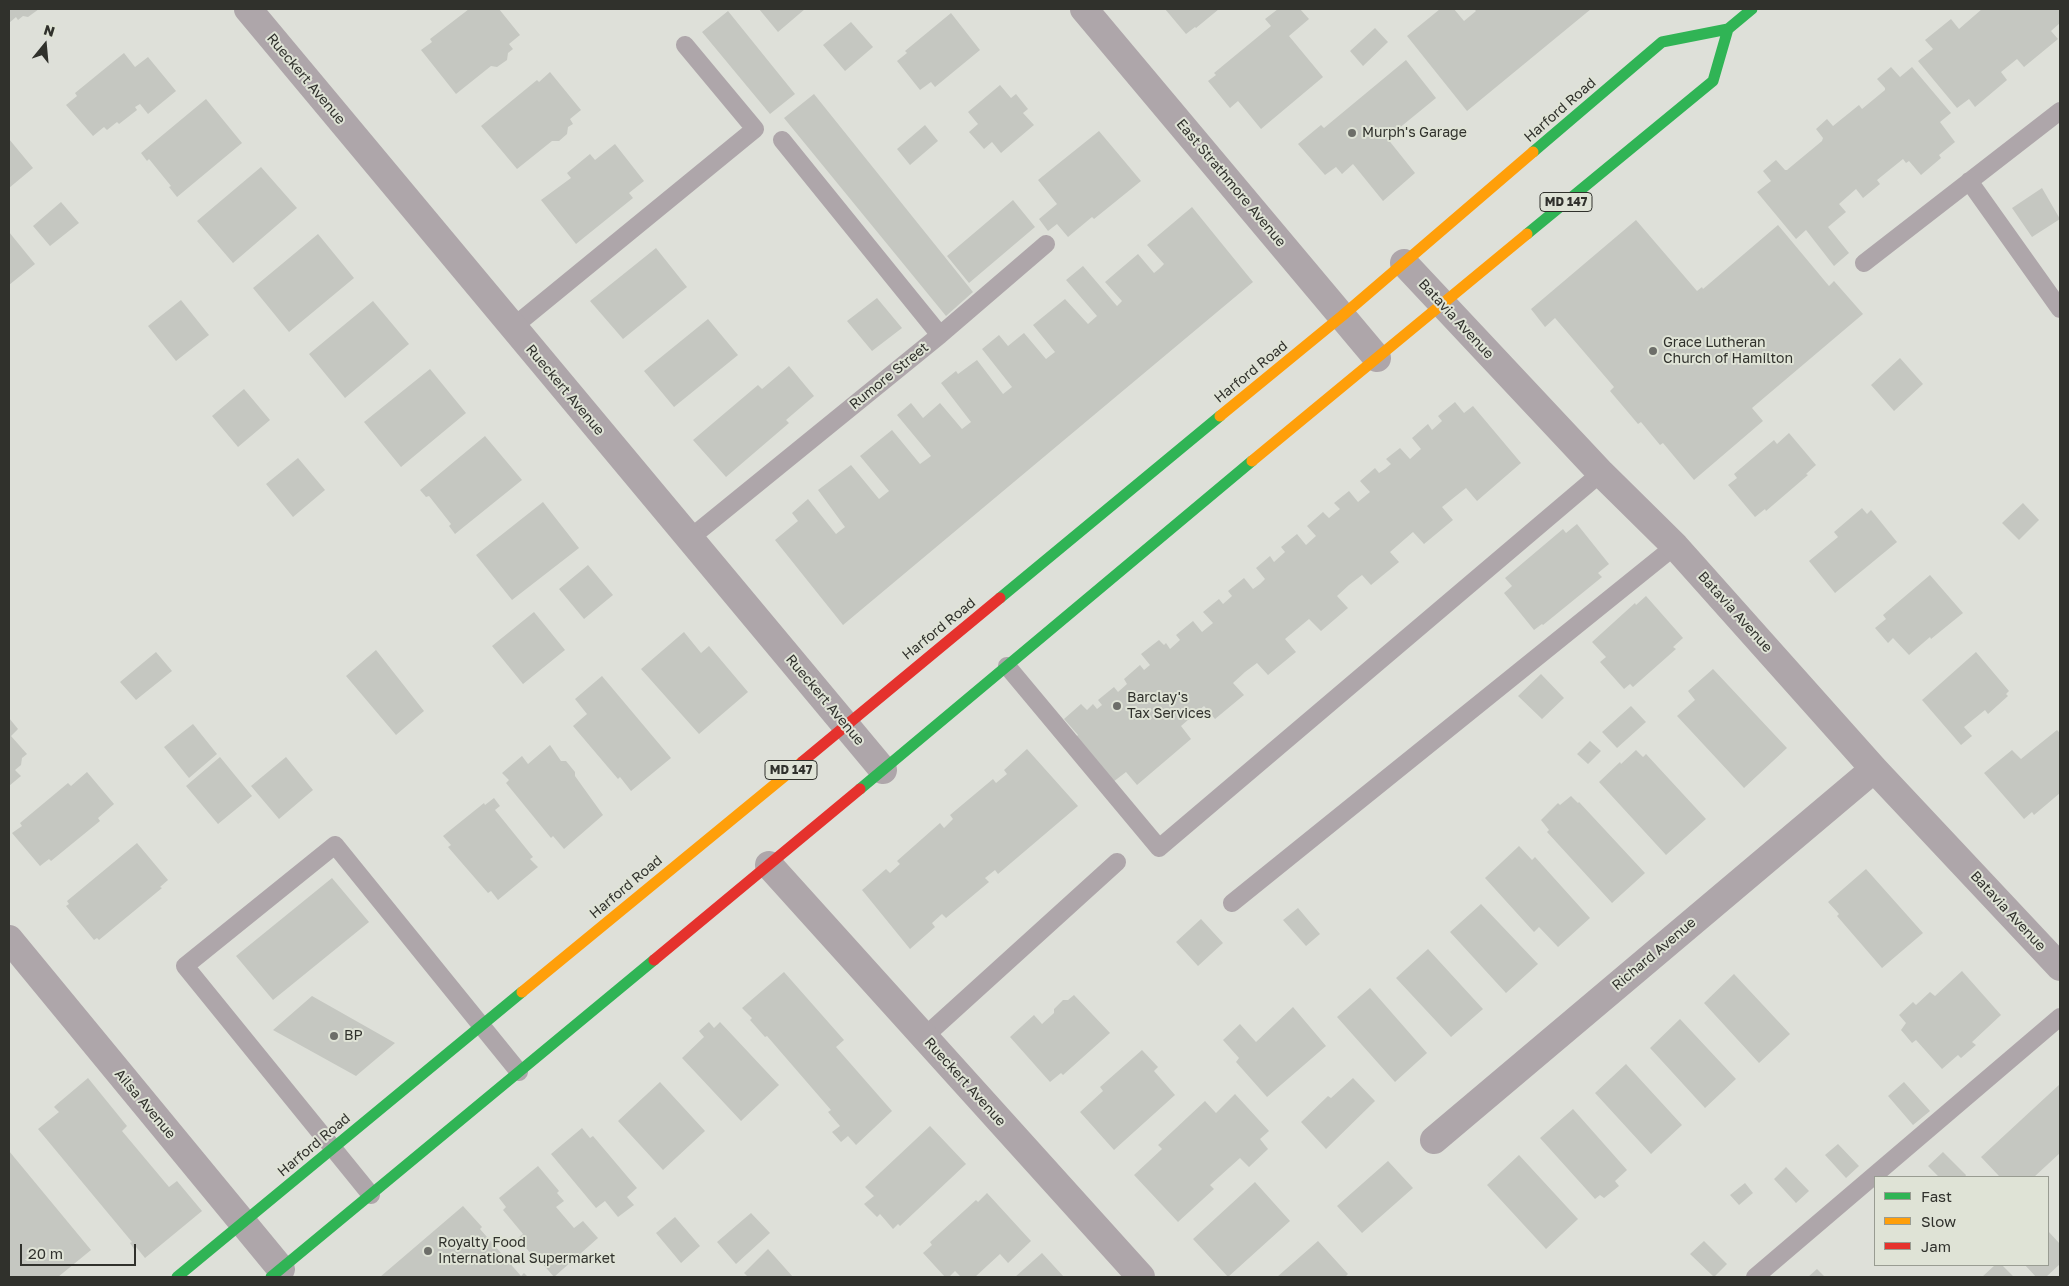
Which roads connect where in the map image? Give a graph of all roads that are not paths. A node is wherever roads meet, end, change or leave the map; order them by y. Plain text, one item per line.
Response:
1 (248, 9) edge
2 (1084, 9) edge
3 (1752, 9) edge
4 (1728, 29) junction
5 (685, 45) dead end
6 (2060, 110) edge
7 (782, 140) dead end
8 (1970, 181) junction
9 (1046, 244) dead end
10 (1404, 263) junction
11 (1864, 263) dead end
12 (1442, 303) junction
13 (2060, 309) edge
14 (1342, 316) junction
15 (513, 327) junction
16 (940, 334) junction
17 (1377, 358) junction
18 (1601, 473) junction
19 (689, 538) junction
20 (1675, 546) junction
21 (1007, 666) junction
22 (846, 725) junction
23 (1874, 768) junction
24 (883, 770) junction
25 (1117, 862) dead end
26 (769, 864) junction
27 (1232, 903) dead end
28 (12, 950) edge
29 (2060, 967) edge
30 (2060, 1017) edge
31 (481, 1026) junction
32 (924, 1037) junction
33 (519, 1072) junction
34 (1434, 1140) dead end
35 (333, 1148) junction
36 (371, 1195) junction
37 (243, 1223) junction
38 (276, 1273) edge
39 (177, 1277) edge
40 (1142, 1277) edge
41 (1755, 1277) edge

1 - 15 street, Rueckert Avenue
2 - 14 street, East Strathmore Avenue
3 - 4 main road, Harford Road / MD 147
4 - 10 main road, Harford Road / MD 147
4 - 12 main road, MD 147
5 - 15 lane
6 - 8 lane
7 - 16 lane, Rumore Street
8 - 11 lane
8 - 13 lane
9 - 16 lane
10 - 12 street, Batavia Avenue
10 - 14 main road, Harford Road / MD 147
12 - 17 main road, MD 147
12 - 18 street, Batavia Avenue
14 - 17 street, East Strathmore Avenue
14 - 22 main road, Harford Road / MD 147
15 - 19 street, Rueckert Avenue
16 - 19 lane, Rumore Street
17 - 21 main road, MD 147
18 - 20 street, Batavia Avenue
18 - 21 lane
19 - 22 street, Rueckert Avenue
20 - 23 street, Batavia Avenue
20 - 27 lane
21 - 24 main road, MD 147
22 - 24 street, Rueckert Avenue
22 - 31 main road, Harford Road / MD 147
23 - 29 street, Batavia Avenue
23 - 34 street, Richard Avenue
24 - 26 main road, MD 147
25 - 32 lane
26 - 32 street, Rueckert Avenue
26 - 33 main road, MD 147
28 - 37 street, Ailsa Avenue
30 - 41 lane
31 - 33 lane
31 - 35 main road, Harford Road / MD 147
31 - 35 lane
32 - 40 street, Rueckert Avenue
33 - 36 main road, MD 147
35 - 36 lane
35 - 37 main road, Harford Road / MD 147
36 - 38 main road, MD 147
37 - 38 street, Ailsa Avenue
37 - 39 main road, Harford Road / MD 147

